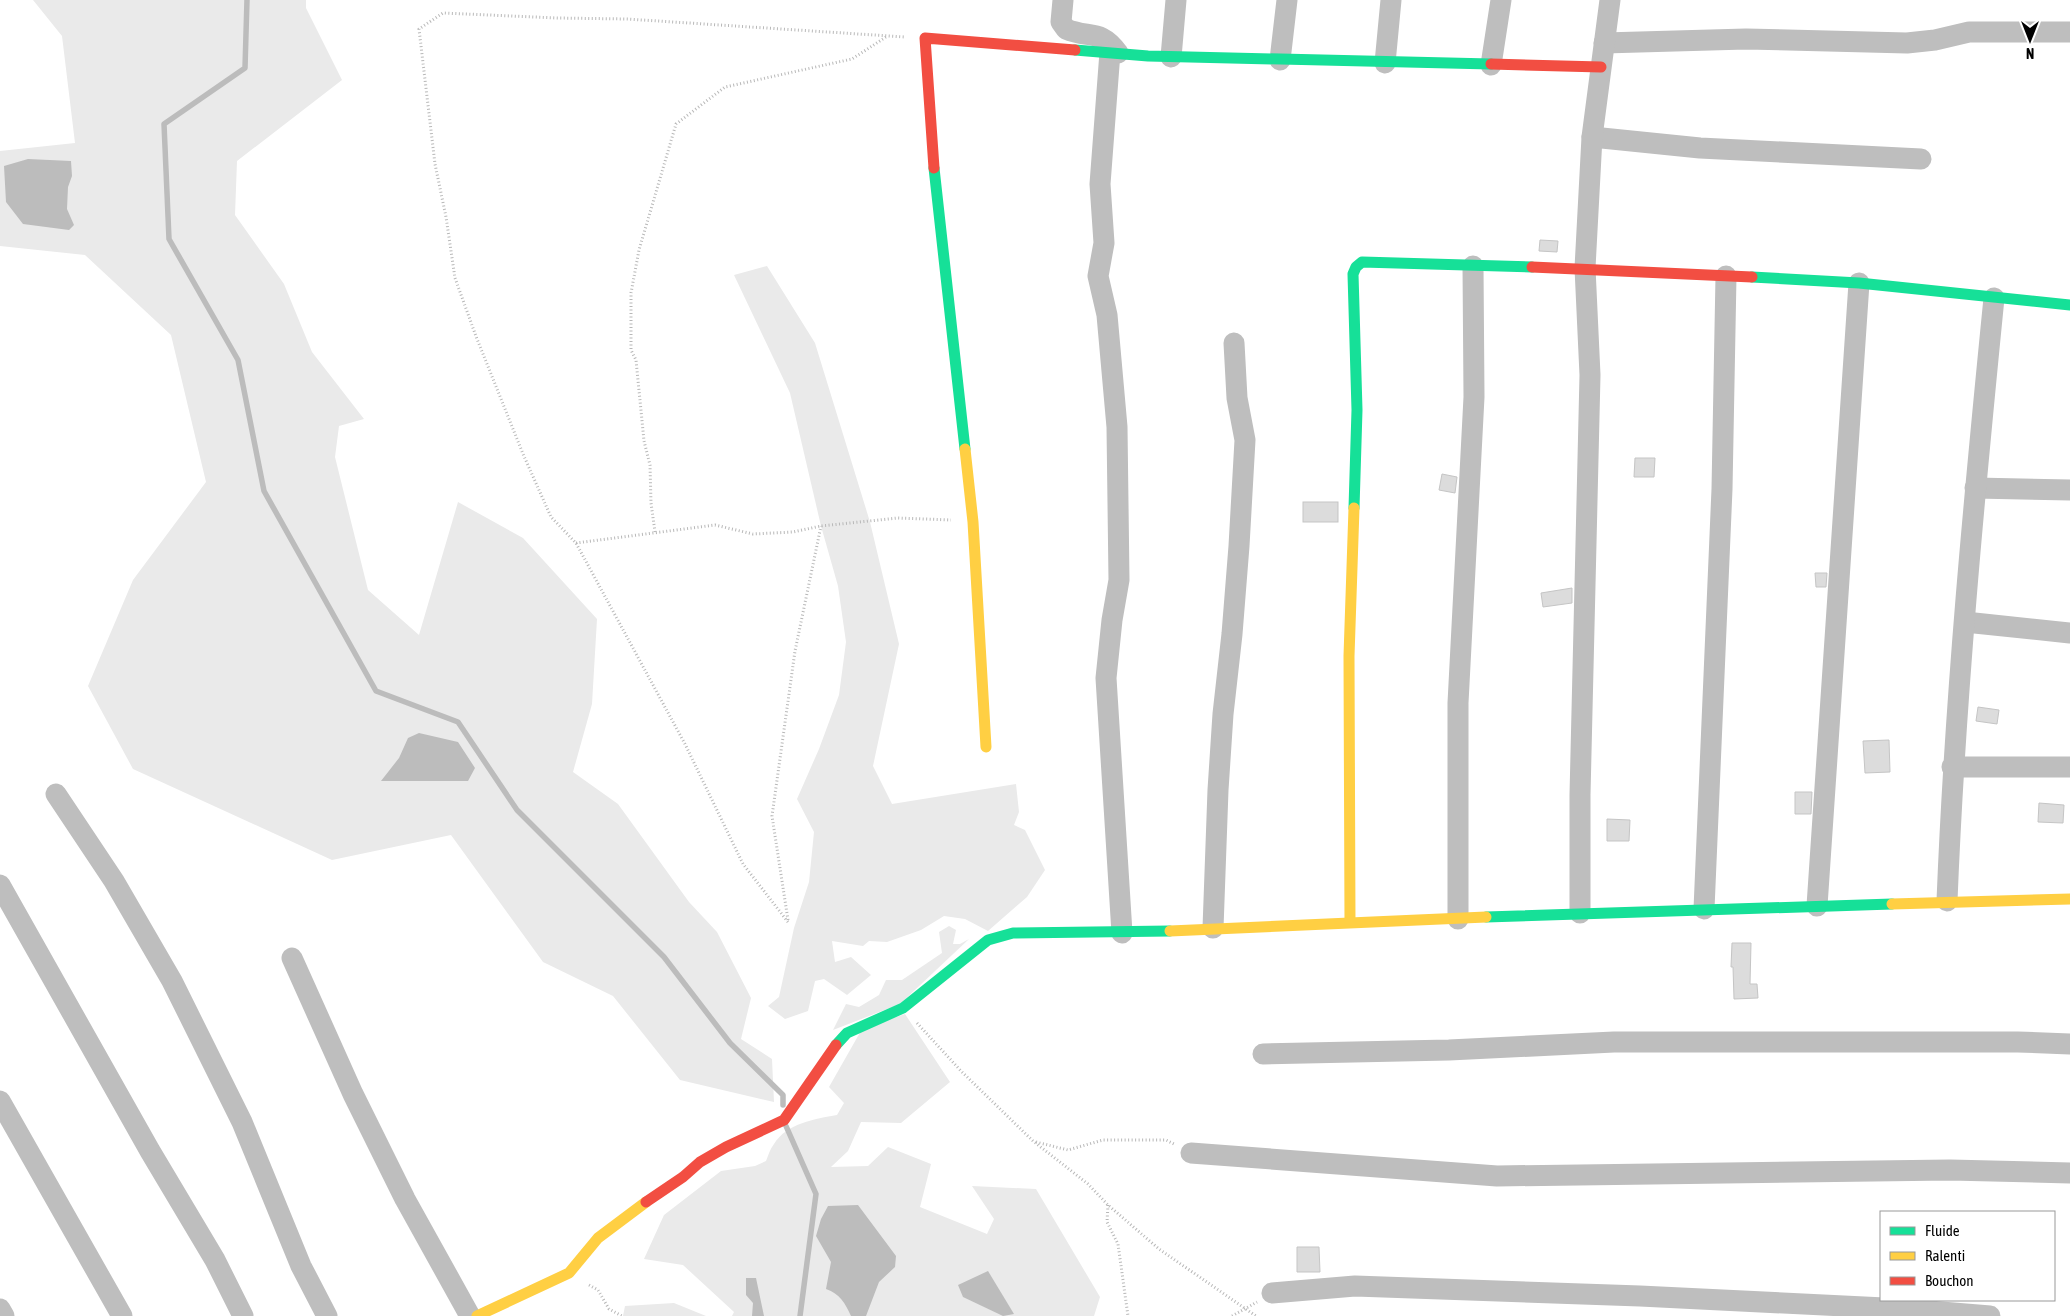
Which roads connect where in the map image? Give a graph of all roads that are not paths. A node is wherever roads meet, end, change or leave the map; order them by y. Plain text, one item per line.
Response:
1 (1063, 0) edge
2 (1176, 0) edge
3 (1286, 0) edge
4 (1391, 0) edge
5 (1500, 0) edge
6 (1610, 0) edge
7 (2070, 32) edge
8 (1604, 43) junction
9 (1114, 52) junction
10 (1171, 57) junction
11 (1280, 60) junction
12 (1385, 63) junction
13 (1491, 65) junction
14 (1601, 67) junction
15 (1592, 137) junction
16 (1921, 159) dead end
17 (1473, 266) junction
18 (1585, 268) junction
19 (1726, 276) junction
20 (1859, 283) junction
21 (1994, 298) junction
22 (2070, 305) edge
23 (1234, 343) dead end
24 (1975, 488) junction
25 (2070, 490) edge
26 (1966, 622) junction
27 (2070, 633) edge
28 (986, 747) dead end
29 (1952, 767) junction
30 (2070, 767) edge
31 (56, 794) dead end
32 (0, 884) edge
33 (2070, 898) edge
34 (1947, 901) junction
35 (1817, 906) junction
36 (1704, 909) junction
37 (1580, 913) junction
38 (1458, 919) junction
39 (1350, 922) junction
40 (1213, 928) junction
41 (1122, 933) junction
42 (292, 958) dead end
43 (2070, 1044) edge
44 (1263, 1054) dead end
45 (0, 1101) edge
46 (1191, 1153) road end
47 (2070, 1174) edge
48 (1272, 1293) road end
49 (0, 1309) edge
50 (1905, 1313) edge
51 (4, 1316) edge
52 (122, 1316) edge
53 (243, 1316) edge
54 (327, 1316) edge
55 (470, 1316) edge
56 (477, 1316) edge
57 (1990, 1316) edge

1 - 9 street
2 - 10 street
3 - 11 street
4 - 12 street
5 - 13 street
6 - 8 street
7 - 8 street
8 - 14 street
9 - 10 street
9 - 28 street
9 - 41 street
10 - 11 street
11 - 12 street
12 - 13 street
13 - 14 street
14 - 15 street
15 - 16 street
15 - 18 street
17 - 18 street
17 - 38 street
17 - 39 street
18 - 19 street
18 - 37 street
19 - 20 street
19 - 36 street
20 - 21 street
20 - 35 street
21 - 22 street
21 - 24 street
23 - 40 street
24 - 25 street
24 - 26 street
26 - 27 street
26 - 29 street
29 - 30 street
29 - 34 street
31 - 54 street
32 - 53 street
33 - 34 street
34 - 35 street
35 - 36 street
36 - 37 street
37 - 38 street
38 - 39 street
39 - 40 street
40 - 41 street
41 - 56 street
42 - 55 street
43 - 44 street
45 - 52 street
46 - 47 street
48 - 50 street
49 - 51 street
50 - 57 street

